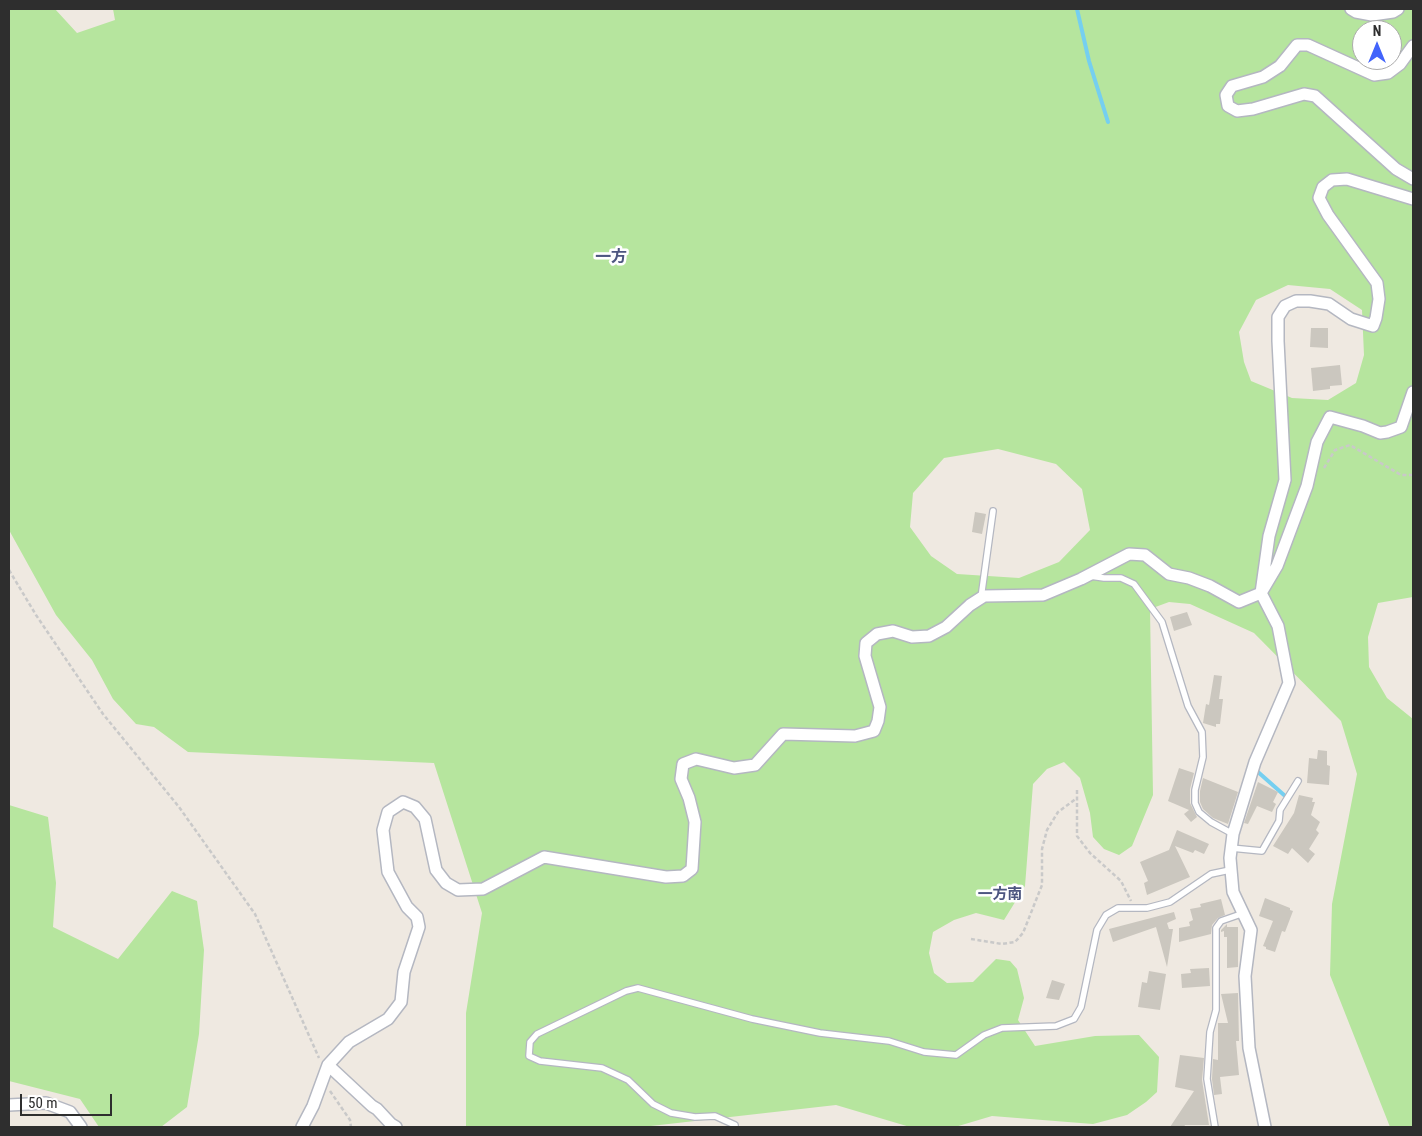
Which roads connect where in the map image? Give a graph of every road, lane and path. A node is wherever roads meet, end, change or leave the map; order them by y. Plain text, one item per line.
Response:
1 (1351, 9) edge
2 (1398, 9) edge
3 (1413, 46) edge
4 (1413, 179) edge
5 (1413, 199) edge
6 (1413, 392) edge
7 (1413, 475) edge
8 (1307, 486) junction
9 (993, 512) dead end
10 (9, 570) edge
11 (1087, 576) junction
12 (1261, 593) junction
13 (981, 598) junction
14 (1298, 781) dead end
15 (1077, 790) dead end
16 (1077, 798) junction
17 (1233, 834) junction
18 (1231, 848) junction
19 (1230, 870) junction
20 (1133, 908) junction
21 (1244, 913) junction
22 (971, 939) dead end
23 (328, 1065) junction
24 (9, 1105) edge
25 (81, 1127) edge
26 (302, 1127) edge
27 (351, 1127) edge
28 (396, 1127) edge
29 (735, 1127) edge
30 (1215, 1127) edge
31 (1265, 1127) edge

1 - 2 street
3 - 4 street
5 - 12 street
6 - 8 street
7 - 8 path
8 - 12 street
9 - 13 lane
10 - 23 path
11 - 12 street
11 - 13 street
11 - 17 lane
12 - 17 street
13 - 23 street
14 - 18 lane
15 - 16 path
16 - 20 path
16 - 22 path
17 - 18 street
18 - 19 street
19 - 20 lane
19 - 21 street
20 - 29 lane
21 - 30 lane
21 - 31 street
23 - 26 street
23 - 27 path
23 - 28 street
24 - 25 street

